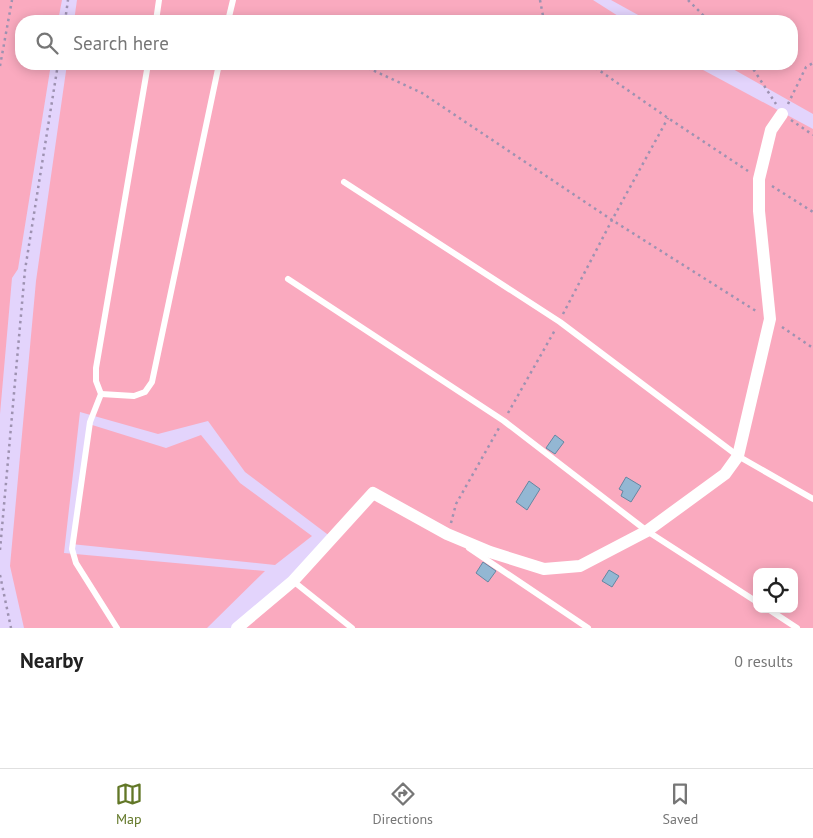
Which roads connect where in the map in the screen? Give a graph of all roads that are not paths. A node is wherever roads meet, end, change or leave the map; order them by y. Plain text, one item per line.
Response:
1 (159, 0) edge
2 (233, 0) edge
3 (157, 15) edge
4 (229, 15) edge
5 (147, 70) edge
6 (218, 70) edge
7 (782, 114) road end
8 (344, 182) dead end
9 (288, 279) dead end
10 (101, 394) junction
11 (738, 456) junction
12 (813, 499) edge
13 (647, 531) junction
14 (448, 534) junction
15 (293, 580) junction
16 (753, 599) edge
17 (774, 613) edge
18 (117, 628) edge
19 (237, 628) edge
20 (352, 628) edge
21 (588, 628) edge
22 (797, 628) edge

1 - 3 lane
2 - 4 lane
5 - 10 lane
6 - 10 lane
7 - 11 street
8 - 11 lane
9 - 13 lane
10 - 18 lane
11 - 12 lane
11 - 13 street
13 - 14 street
13 - 16 lane
14 - 15 street
14 - 21 lane
15 - 19 street
15 - 20 lane
17 - 22 lane

